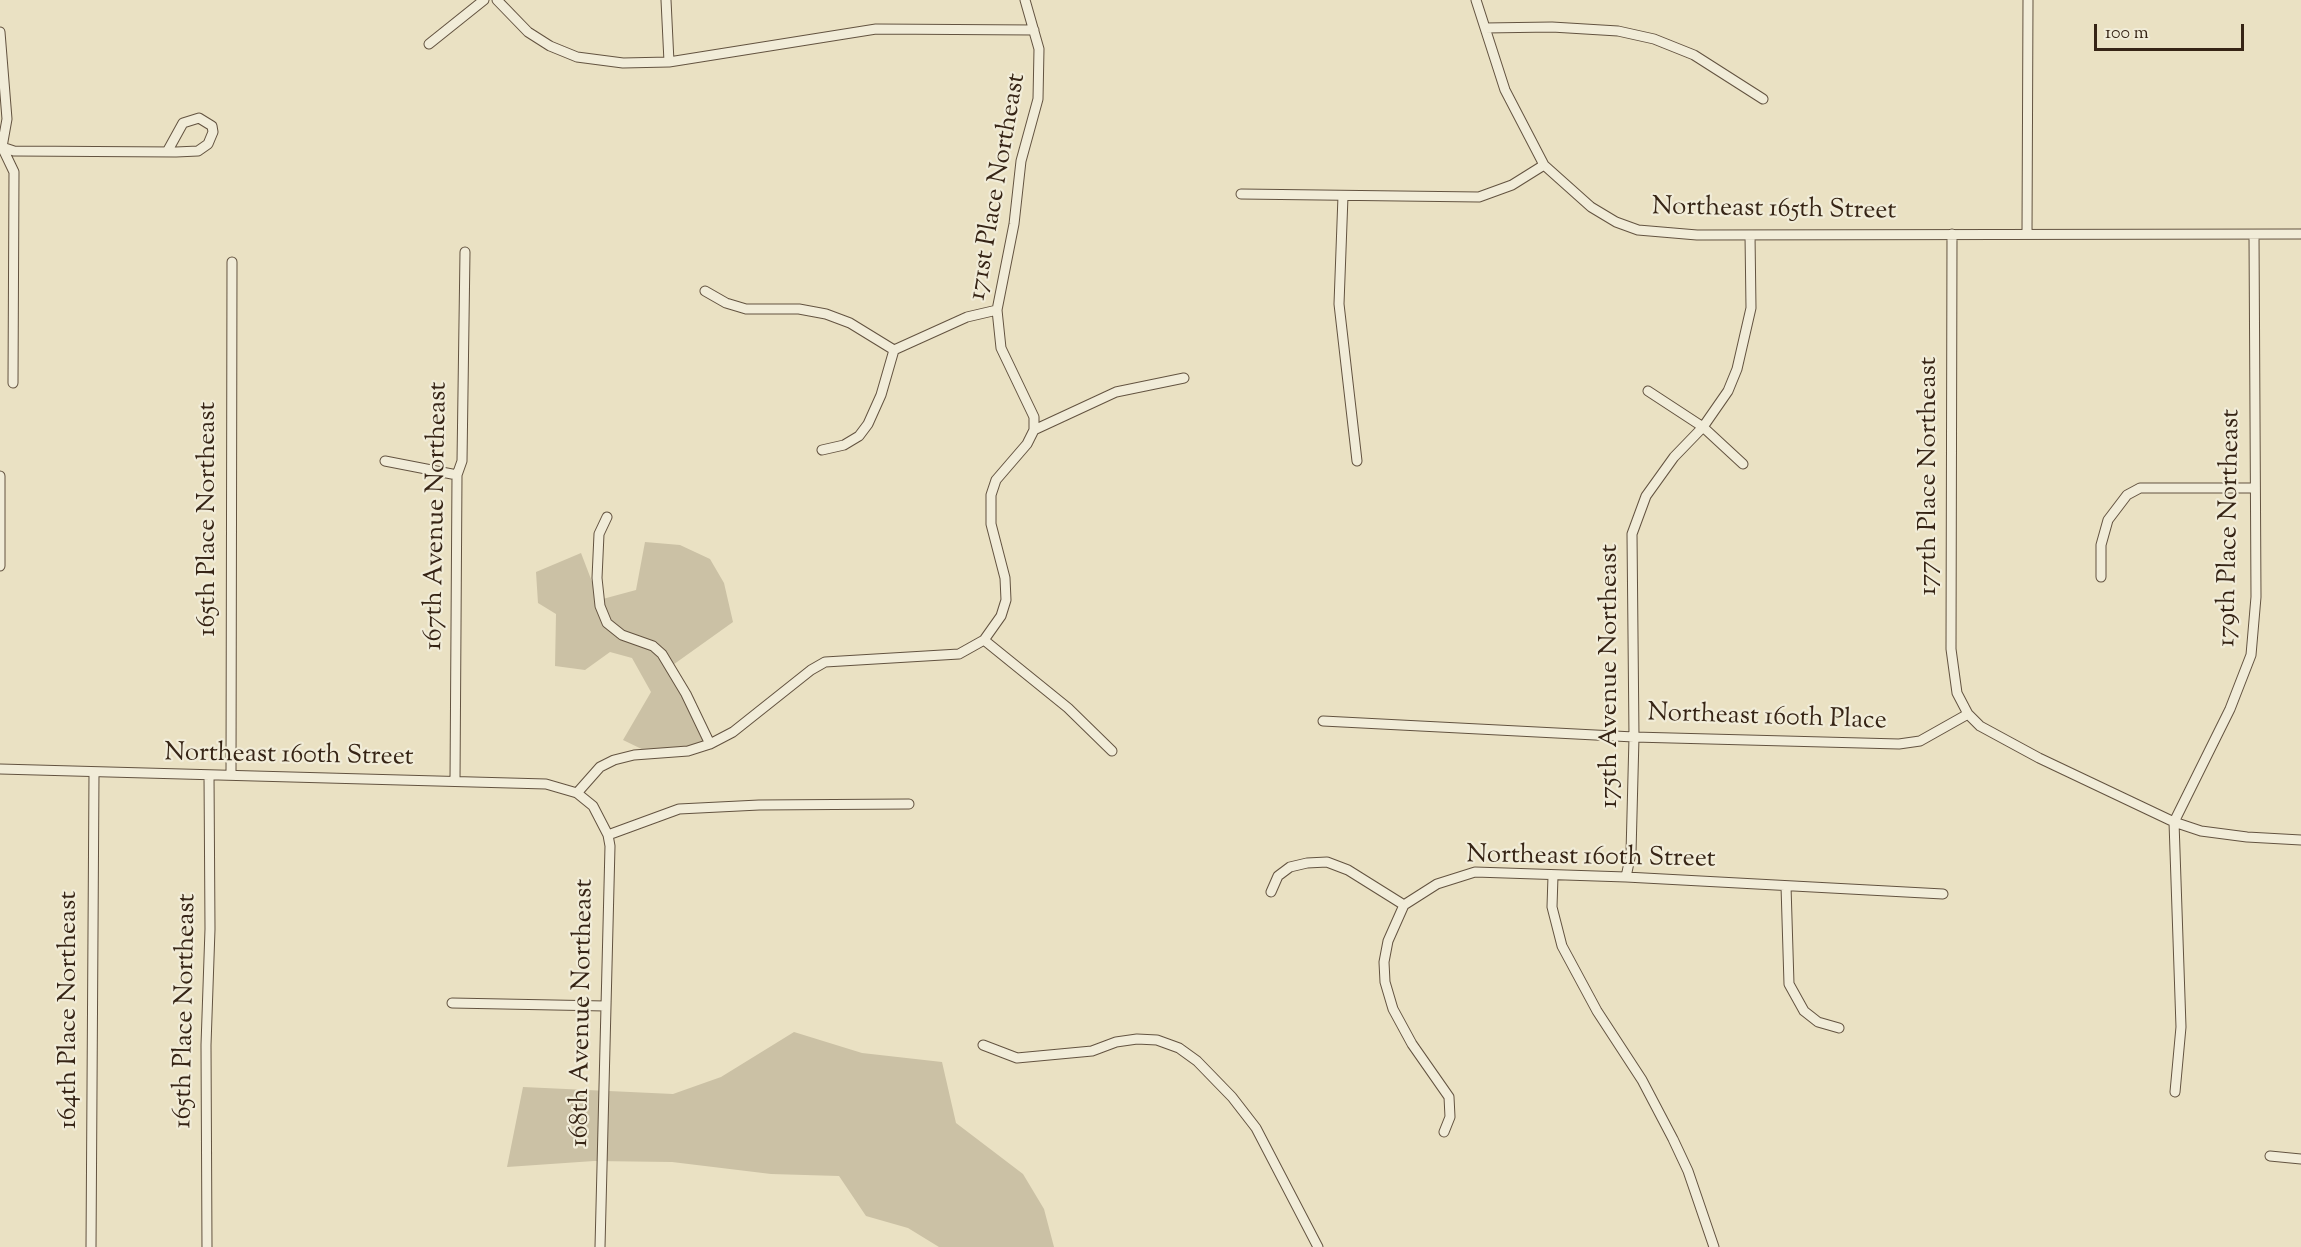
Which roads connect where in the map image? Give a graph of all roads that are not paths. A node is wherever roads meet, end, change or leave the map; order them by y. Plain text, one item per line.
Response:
1 (484, 0) edge
2 (497, 0) edge
3 (666, 0) edge
4 (1025, 0) edge
5 (1476, 0) edge
6 (2028, 0) edge
7 (1485, 28) junction
8 (1034, 30) junction
9 (0, 32) edge
10 (429, 44) dead end
11 (669, 62) junction
12 (1763, 99) dead end
13 (1, 148) edge
14 (167, 152) junction
15 (1544, 165) junction
16 (1241, 194) dead end
17 (1342, 196) junction
18 (1952, 234) junction
19 (2027, 234) junction
20 (2301, 234) edge
21 (1750, 235) junction
22 (2254, 235) junction
23 (465, 252) dead end
24 (232, 262) dead end
25 (705, 291) dead end
26 (998, 310) junction
27 (894, 350) junction
28 (1184, 378) dead end
29 (13, 383) dead end
30 (1648, 391) dead end
31 (1703, 427) junction
32 (1034, 430) junction
33 (822, 450) dead end
34 (385, 461) dead end
35 (1357, 461) dead end
36 (1743, 464) dead end
37 (457, 475) junction
38 (0, 476) edge
39 (2254, 488) junction
40 (607, 517) dead end
41 (0, 566) edge
42 (2101, 577) dead end
43 (984, 640) junction
44 (1968, 714) junction
45 (1323, 721) dead end
46 (1634, 737) junction
47 (710, 744) junction
48 (1112, 750) dead end
49 (0, 770) edge
50 (94, 774) junction
51 (209, 775) junction
52 (231, 775) junction
53 (455, 781) junction
54 (577, 793) junction
55 (909, 804) dead end
56 (2174, 822) junction
57 (608, 835) junction
58 (2301, 840) edge
59 (1553, 876) junction
60 (1626, 877) junction
61 (1786, 886) junction
62 (1271, 892) dead end
63 (1943, 894) dead end
64 (1404, 905) junction
65 (452, 1003) dead end
66 (605, 1006) junction
67 (1839, 1028) dead end
68 (984, 1045) dead end
69 (2175, 1092) dead end
70 (1444, 1132) dead end
71 (2270, 1156) dead end
72 (2301, 1159) edge
73 (91, 1247) edge
74 (207, 1247) edge
75 (600, 1247) edge
76 (1318, 1247) edge
77 (1714, 1247) edge

1 - 10 street
2 - 11 street
3 - 11 street
4 - 8 street, 171st Place Northeast
5 - 7 street
6 - 19 street
7 - 12 street
7 - 15 street
8 - 11 street
8 - 26 street, 171st Place Northeast
9 - 13 street
13 - 14 street
13 - 29 street
14 - 14 street
15 - 17 street
15 - 21 street, Northeast 165th Street
16 - 17 street
17 - 35 street
18 - 19 street, Northeast 165th Street
18 - 21 street, Northeast 165th Street
18 - 44 street, 177th Place Northeast
19 - 22 street, Northeast 165th Street
20 - 22 street, Northeast 165th Street
21 - 31 street, 175th Avenue Northeast
22 - 39 street, 179th Place Northeast
23 - 37 street, 167th Avenue Northeast
24 - 52 street, 165th Place Northeast
25 - 27 street
26 - 27 street
26 - 32 street, 171st Place Northeast
27 - 33 street
28 - 32 street
30 - 31 street
31 - 36 street
31 - 46 street, 175th Avenue Northeast
32 - 43 street
34 - 37 street
37 - 53 street, 167th Avenue Northeast
38 - 41 street
39 - 42 street
39 - 56 street, 179th Place Northeast
40 - 47 street
43 - 47 street
43 - 48 street
44 - 46 street, Northeast 160th Place
44 - 56 street
45 - 46 street, Northeast 160th Place
46 - 60 street, 175th Avenue Northeast
47 - 54 street
49 - 50 street, Northeast 160th Street
50 - 51 street, Northeast 160th Street
50 - 73 street, 164th Place Northeast
51 - 52 street, Northeast 160th Street
51 - 74 street, 165th Place Northeast
52 - 53 street, Northeast 160th Street
53 - 54 street, Northeast 160th Street
54 - 57 street, 168th Avenue Northeast
55 - 57 street
56 - 58 street
56 - 69 street, 179th Place Northeast
57 - 66 street, 168th Avenue Northeast
59 - 60 street, Northeast 160th Street
59 - 64 street, Northeast 160th Street
59 - 77 street
60 - 61 street, Northeast 160th Street
61 - 63 street, Northeast 160th Street
61 - 67 street
62 - 64 street
64 - 70 street
65 - 66 street
66 - 75 street, 168th Avenue Northeast
68 - 76 street
71 - 72 street

